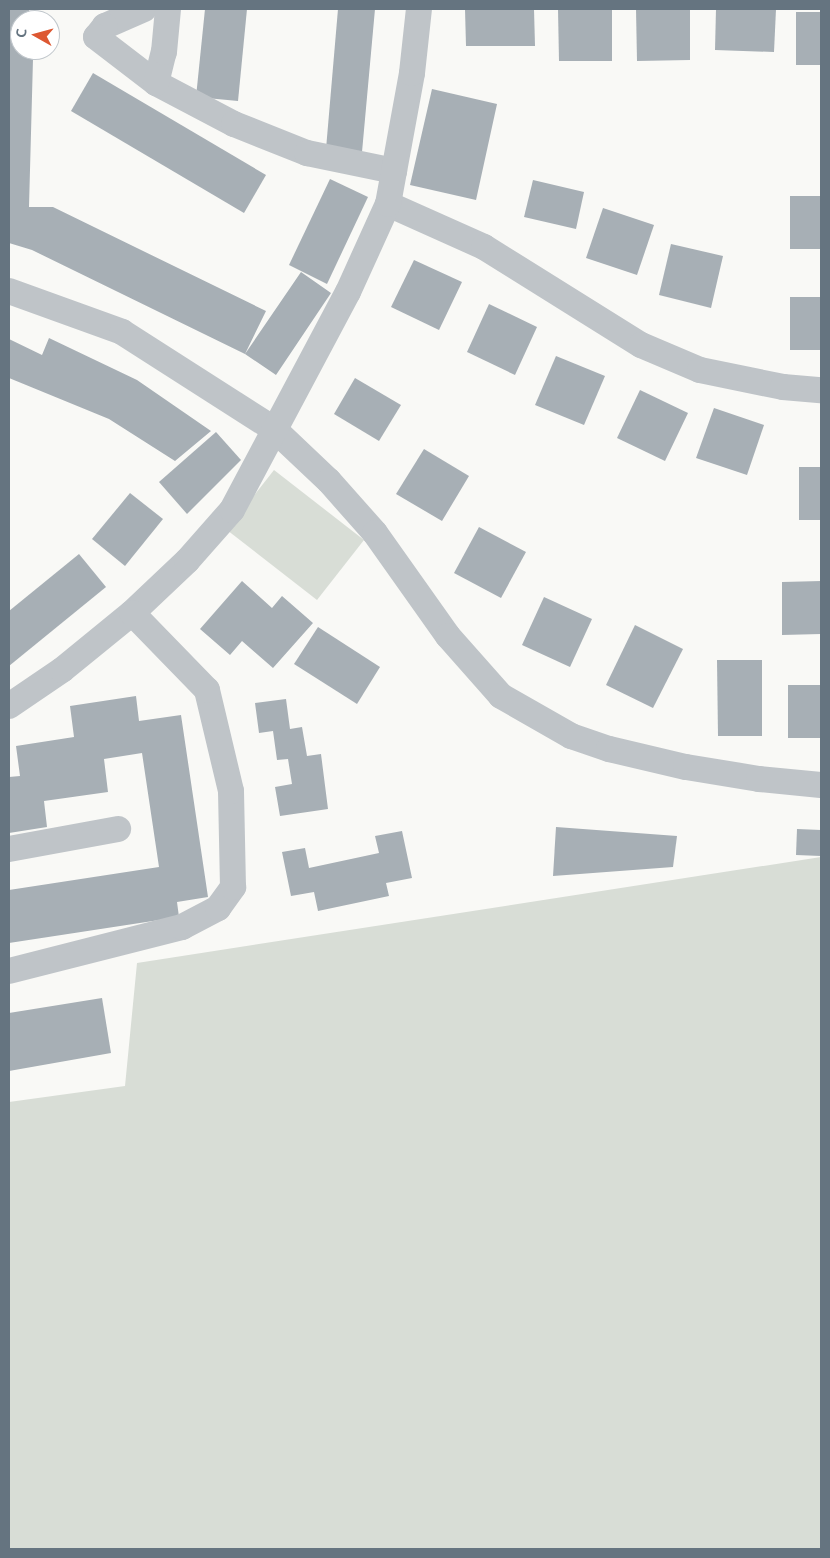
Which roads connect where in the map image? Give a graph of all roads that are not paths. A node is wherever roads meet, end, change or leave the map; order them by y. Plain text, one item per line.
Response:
1 (144, 9) edge
2 (168, 9) edge
3 (420, 9) edge
4 (156, 83) junction
5 (394, 171) junction
6 (388, 204) junction
7 (9, 291) edge
8 (821, 390) edge
9 (275, 430) junction
10 (132, 613) junction
11 (9, 706) edge
12 (821, 785) edge
13 (118, 830) dead end
14 (9, 849) edge
15 (9, 971) edge

1 - 4 street
2 - 4 street
3 - 5 street
4 - 5 street
5 - 6 street
6 - 8 street
6 - 9 street
7 - 9 street
9 - 10 street
9 - 12 street
10 - 11 street
10 - 15 street
13 - 14 street

